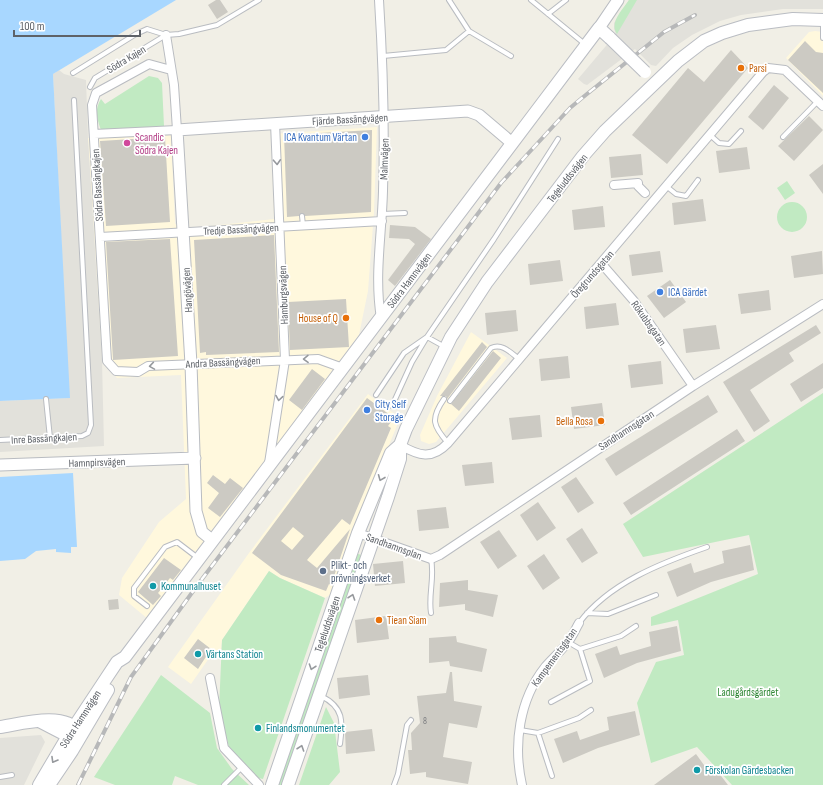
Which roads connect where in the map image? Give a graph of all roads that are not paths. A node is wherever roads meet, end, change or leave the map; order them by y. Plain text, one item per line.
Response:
1 (259, 0) edge
2 (379, 0) edge
3 (450, 0) edge
4 (531, 0) edge
5 (566, 0) edge
6 (618, 0) edge
7 (548, 14) junction
8 (823, 20) edge
9 (598, 28) junction
10 (469, 31) junction
11 (166, 35) junction
12 (823, 38) edge
13 (586, 45) junction
14 (383, 56) junction
15 (512, 56) dead end
16 (171, 70) junction
17 (73, 73) dead end
18 (654, 82) junction
19 (90, 87) dead end
20 (74, 100) dead end
21 (820, 103) edge
22 (385, 117) junction
23 (276, 123) junction
24 (177, 130) junction
25 (741, 131) dead end
26 (94, 134) junction
27 (710, 134) junction
28 (783, 137) dead end
29 (558, 139) dead end
30 (512, 142) junction
31 (698, 180) dead end
32 (614, 185) dead end
33 (666, 186) junction
34 (645, 193) dead end
35 (405, 213) dead end
36 (302, 216) dead end
37 (382, 217) junction
38 (303, 225) junction
39 (280, 226) junction
40 (184, 232) junction
41 (100, 237) junction
42 (601, 263) junction
43 (823, 304) edge
44 (381, 318) junction
45 (427, 337) junction
46 (446, 347) junction
47 (285, 360) junction
48 (519, 360) junction
49 (107, 361) joint
50 (191, 364) junction
51 (343, 368) junction
52 (693, 386) junction
53 (376, 395) dead end
54 (46, 399) dead end
55 (444, 399) dead end
56 (450, 401) dead end
57 (392, 406) dead end
58 (88, 433) joint
59 (50, 438) junction
60 (0, 440) edge
61 (448, 443) junction
62 (400, 445) junction
63 (195, 458) junction
64 (0, 465) edge
65 (269, 465) junction
66 (358, 533) junction
67 (373, 538) junction
68 (212, 540) junction
69 (707, 547) dead end
70 (199, 558) junction
71 (431, 559) junction
72 (656, 595) dead end
73 (147, 606) dead end
74 (431, 613) dead end
75 (586, 613) junction
76 (579, 623) joint
77 (636, 626) dead end
78 (568, 642) junction
79 (580, 649) junction
80 (210, 678) dead end
81 (319, 695) junction
82 (551, 702) dead end
83 (591, 710) dead end
84 (411, 720) dead end
85 (0, 727) edge
86 (520, 730) junction
87 (74, 733) junction
88 (538, 733) junction
89 (340, 744) dead end
90 (242, 767) junction
91 (12, 775) dead end
92 (552, 776) dead end
93 (0, 778) edge
94 (39, 785) edge
95 (49, 785) edge
96 (224, 785) edge
97 (259, 785) edge
98 (272, 785) edge
99 (288, 785) edge
100 (394, 785) edge
101 (522, 785) edge

1 - 11 lane, Södra Kajen
2 - 14 street, Malmvägen
3 - 10 lane
4 - 7 lane
5 - 7 lane
6 - 9 street, Södra Hamnvägen
7 - 13 lane
8 - 12 lane
8 - 18 main road, Tegeluddsvägen
9 - 13 main road, Södra Hamnvägen
9 - 18 main road, bridge
10 - 14 lane
10 - 15 lane
11 - 16 street, Hangövägen
11 - 17 lane, Södra Kajen
11 - 19 lane, Södra Kajen
13 - 30 main road, Södra Hamnvägen
14 - 22 street, Malmvägen
16 - 24 street, Hangövägen
16 - 26 street, Södra Bassängkajen
18 - 46 main road, Tegeluddsvägen
20 - 58 lane, Södra Bassängkajen
21 - 27 street, Öregrundsgatan
21 - 28 lane
22 - 23 street, Fjärde Bassängvägen
22 - 30 street, Fjärde Bassängvägen
22 - 37 street, Malmvägen
23 - 24 street, Fjärde Bassängvägen
23 -> 39 street, Hamburgsvägen
24 - 26 street
24 - 40 street, Hangövägen
25 - 27 lane
26 - 41 street, Södra Bassängkajen
27 - 33 street, Öregrundsgatan
29 - 45 lane
30 - 44 main road, Södra Hamnvägen
31 - 33 lane
32 - 34 street
33 - 42 street, Öregrundsgatan
35 - 37 lane
36 - 38 lane
37 - 38 street, Tredje Bassängvägen
37 - 44 street, Malmvägen
38 - 39 street, Tredje Bassängvägen
39 - 40 street, Tredje Bassängvägen
39 - 47 street, Hamburgsvägen
40 - 41 street, Tredje Bassängvägen
40 - 50 street, Hangövägen
41 - 49 street, Södra Bassängkajen
42 - 48 street, Öregrundsgatan
42 - 52 street, Rökubbsgatan
43 - 52 street, Sandhamnsgatan
44 - 51 main road, Södra Hamnvägen
45 - 46 lane
45 - 53 lane
45 - 57 lane
46 - 62 main road, Tegeluddsvägen
47 - 50 street, Andra Bassängvägen
51 -> 47 street, Andra Bassängvägen
47 -> 65 street, Hamburgsvägen
48 - 56 lane
48 - 61 street, Öregrundsgatan
50 -> 49 street, Andra Bassängvägen
50 - 63 street, Hangövägen
51 - 65 main road, Södra Hamnvägen
52 - 71 street, Sandhamnsgatan
54 - 59 lane
55 - 61 lane
58 - 59 lane, Inre Bassängkajen
59 - 60 lane, Inre Bassängkajen
61 - 62 street, Öregrundsgatan
62 -> 66 main road, Tegeluddsvägen
62 - 67 main road, Tegeluddsvägen
63 - 64 street, Hamnpirsvägen
63 - 68 street, Hangövägen
65 - 68 main road, Södra Hamnvägen
66 - 67 street, Sandhamnsplan
66 -> 98 main road, Tegeluddsvägen
67 - 71 street, Sandhamnsplan
81 -> 67 main road, Tegeluddsvägen
68 - 70 main road, Södra Hamnvägen
69 - 75 lane
70 - 73 lane
70 - 87 main road, Södra Hamnvägen
71 - 74 lane
72 - 75 lane
75 - 76 lane
76 - 78 street, Kampementsgatan
77 - 79 lane
78 - 79 lane
78 - 86 street, Kampementsgatan
79 - 82 lane
80 - 90 street
81 - 89 lane
99 -> 81 main road, Tegeluddsvägen
83 - 88 lane
84 - 100 lane
85 - 87 main road
86 - 88 lane
86 - 101 street, Kampementsgatan
87 -> 94 main road, Södra Hamnvägen
87 - 95 main road, Södra Hamnvägen
88 - 92 lane
90 - 96 lane
90 - 97 street
91 - 93 lane

